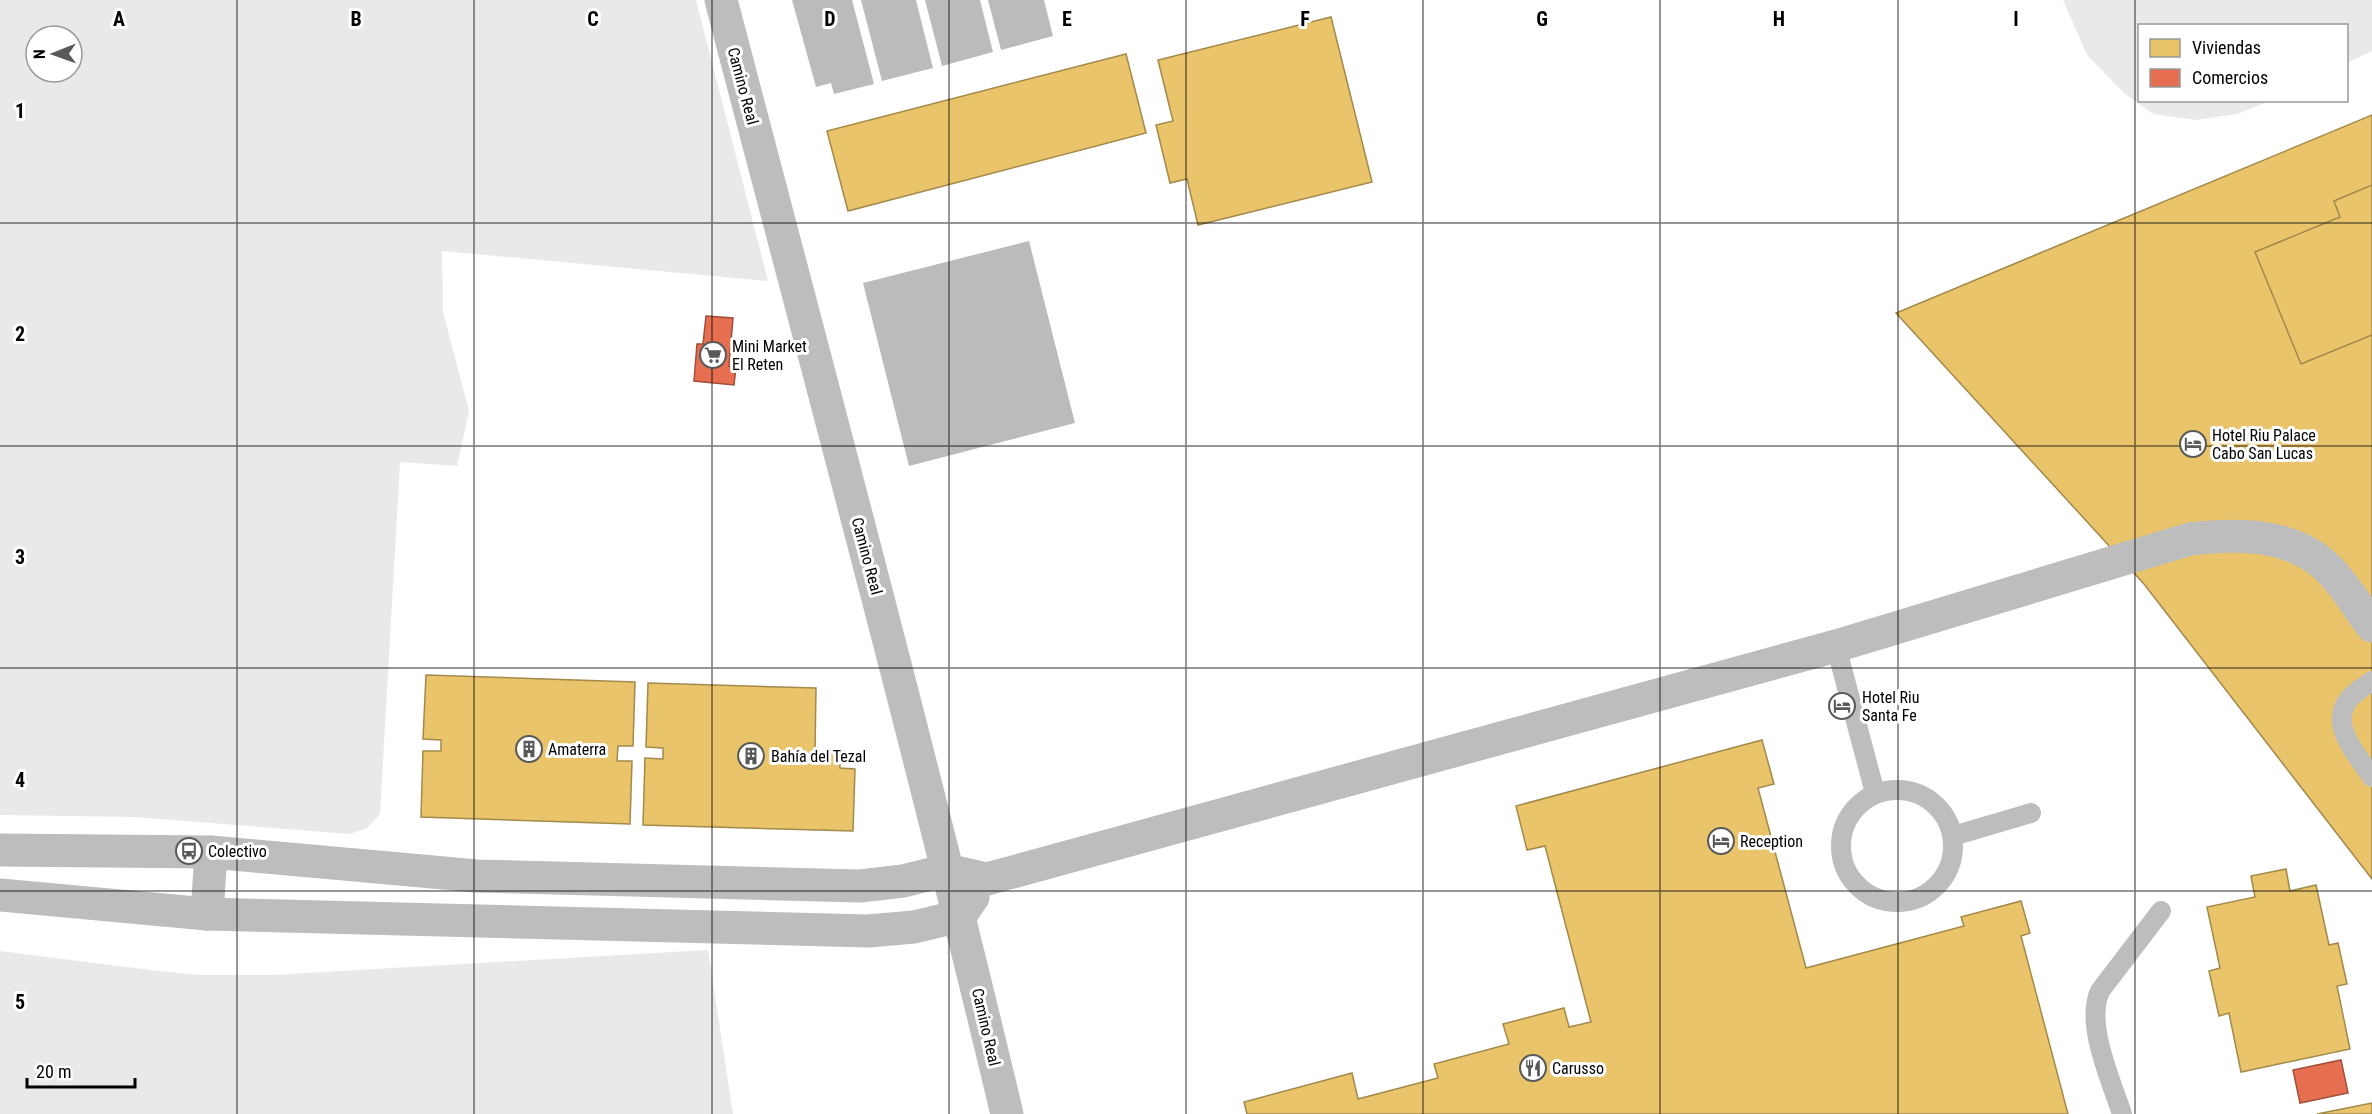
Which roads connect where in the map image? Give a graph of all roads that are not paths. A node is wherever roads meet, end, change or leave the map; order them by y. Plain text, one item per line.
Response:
1 (721, 0) edge
2 (2372, 626) edge
3 (1836, 646) junction
4 (2372, 681) edge
5 (2372, 777) edge
6 (1875, 793) junction
7 (2031, 813) dead end
8 (1953, 836) junction
9 (0, 850) edge
10 (211, 852) junction
11 (948, 870) junction
12 (987, 879) junction
13 (0, 895) edge
14 (2161, 911) dead end
15 (207, 914) junction
16 (960, 916) junction
17 (1007, 1114) edge
18 (2122, 1114) edge

1 - 11 street, Camino Real
2 - 3 street
3 - 6 lane
3 - 12 street
4 - 5 lane
6 - 8 lane
6 - 8 lane
7 - 8 lane
9 - 10 street
10 - 11 street
10 - 15 street
11 - 12 street
11 - 16 street, Camino Real
12 - 16 street
13 - 15 street
14 - 18 lane
15 - 16 street
16 - 17 street, Camino Real

